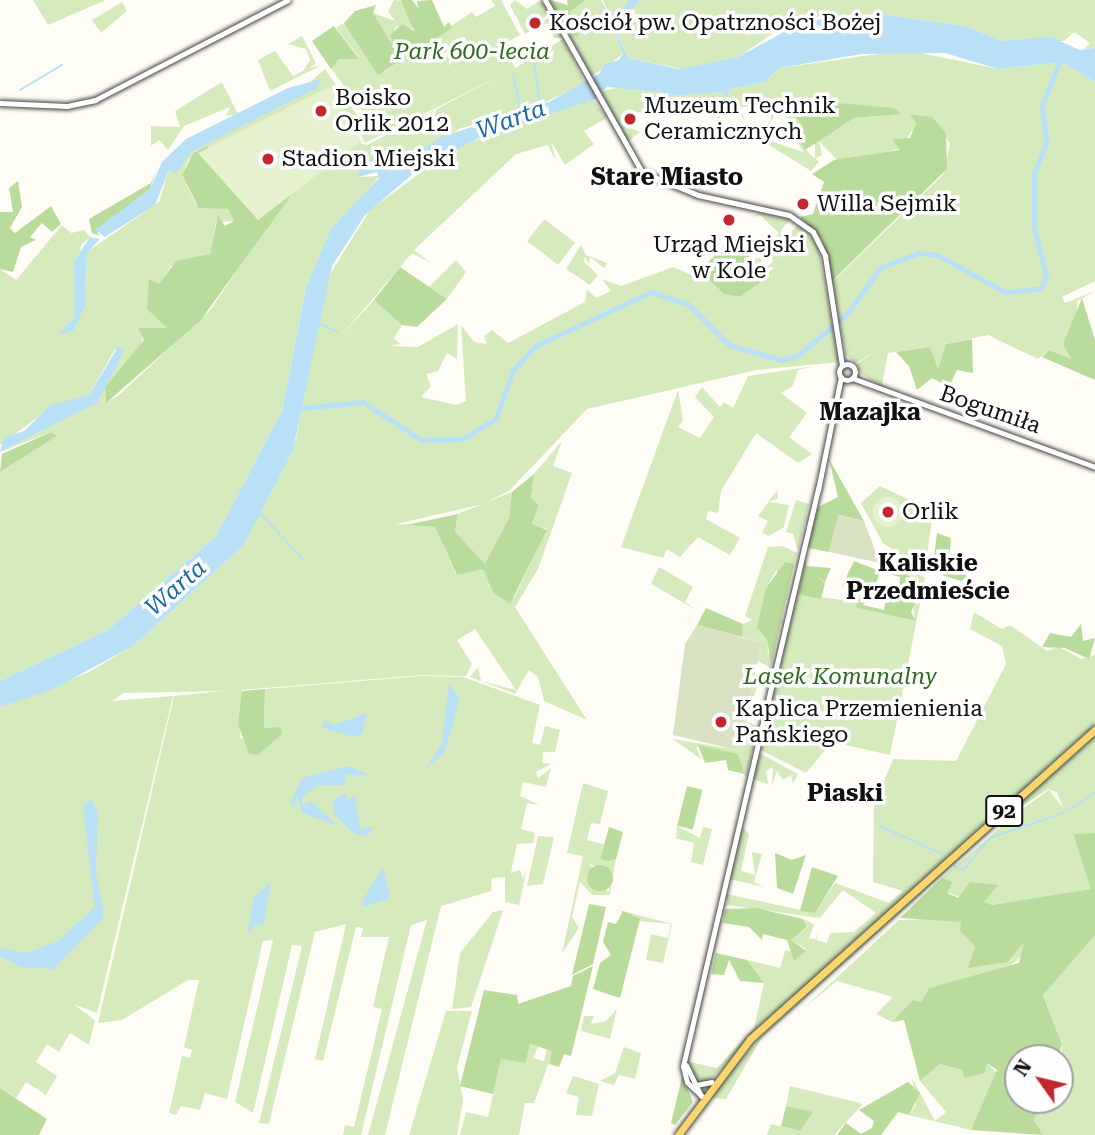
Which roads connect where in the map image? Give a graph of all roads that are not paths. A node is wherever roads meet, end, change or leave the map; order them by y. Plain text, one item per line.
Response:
1 (288, 0) edge
2 (547, 0) edge
3 (278, 1) edge
4 (0, 103) edge
5 (841, 349) junction
6 (849, 364) junction
7 (842, 366) junction
8 (841, 377) junction
9 (852, 377) junction
10 (839, 396) junction
11 (1095, 467) edge
12 (1095, 729) edge
13 (774, 1020) junction
14 (685, 1056) junction
15 (712, 1082) junction
16 (695, 1085) junction
17 (699, 1098) junction
18 (680, 1135) edge

1 - 3 street
2 - 5 street
3 - 4 street
5 - 6 street
5 - 7 street
6 - 7 street
6 - 9 street
7 - 8 street
8 - 9 street, Bogumiła
8 - 10 street
9 - 10 street
9 - 11 street, Bogumiła
10 - 14 street
12 - 13 main road, 92
13 - 15 main road, 92
13 - 17 main road, 92
14 - 16 street
14 - 17 street
15 - 16 street
15 - 17 main road, 92
16 - 17 street
17 - 18 main road, 92

